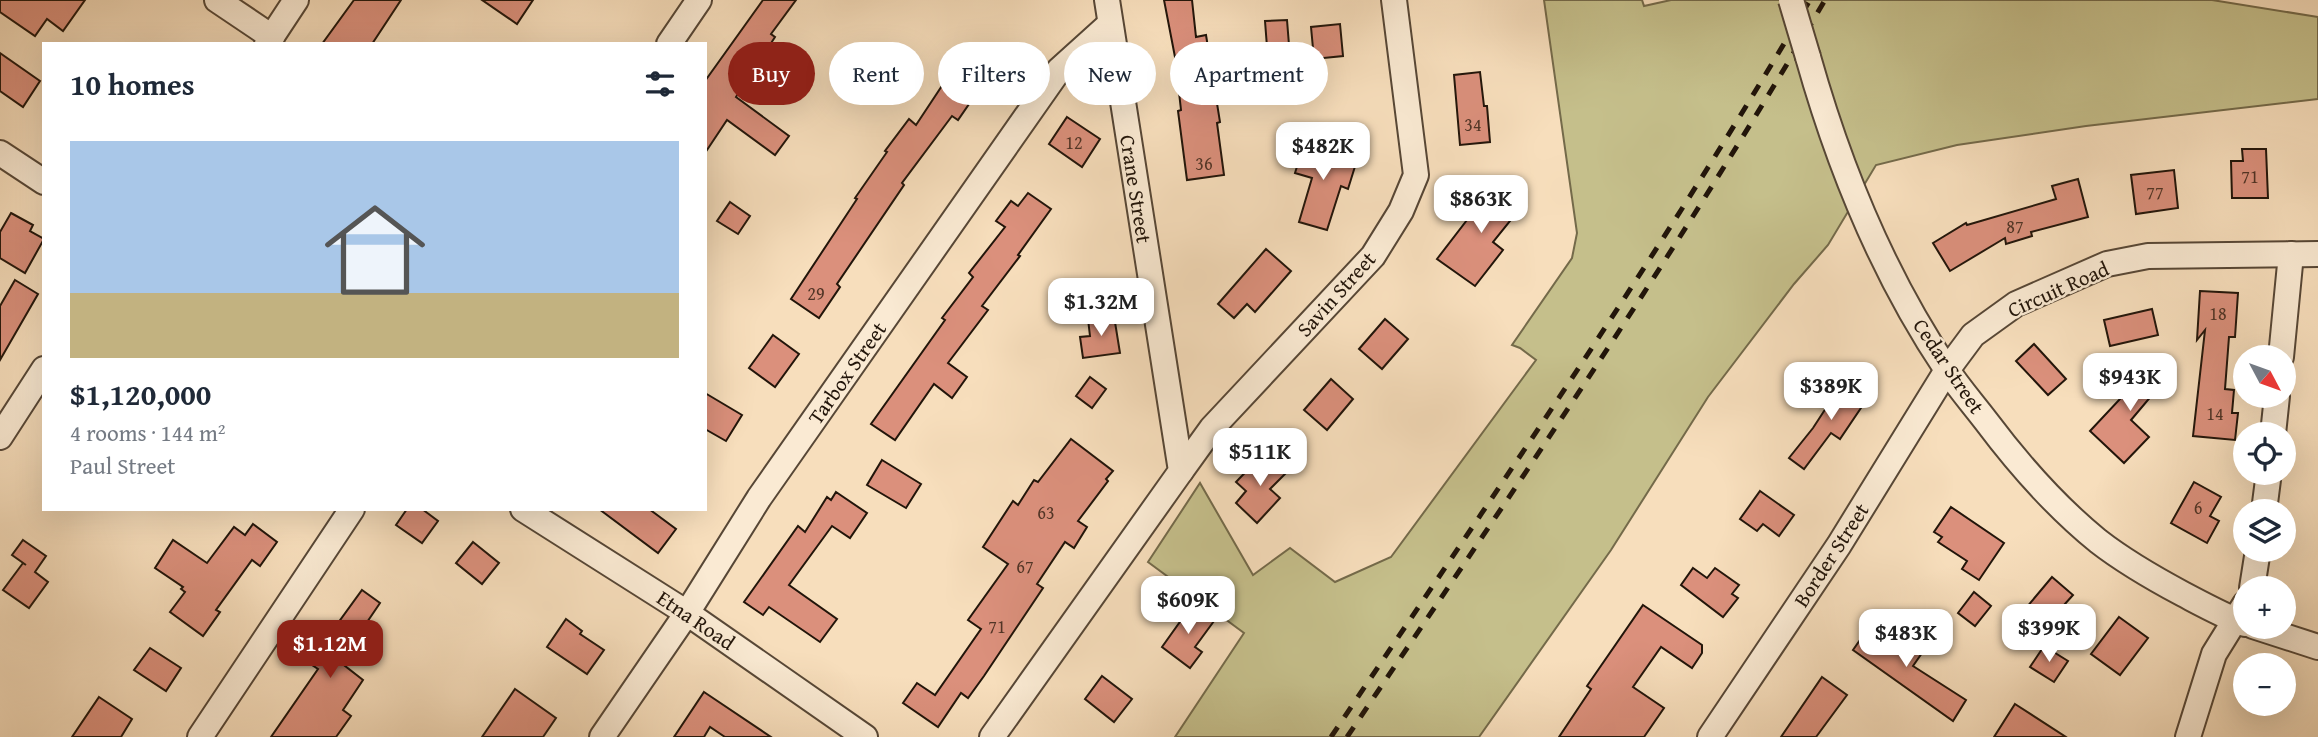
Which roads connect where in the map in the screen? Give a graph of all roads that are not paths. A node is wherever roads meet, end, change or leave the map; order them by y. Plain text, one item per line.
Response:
1 (217, 0) edge
2 (296, 0) edge
3 (699, 0) edge
4 (1394, 0) edge
5 (1791, 0) edge
6 (1109, 12) edge
7 (270, 40) edge
8 (670, 42) edge
9 (0, 153) edge
10 (42, 181) edge
11 (2291, 254) junction
12 (2318, 254) edge
13 (2282, 345) edge
14 (1947, 370) junction
15 (42, 372) edge
16 (0, 436) edge
17 (1181, 471) junction
18 (351, 511) edge
19 (526, 511) edge
20 (687, 613) junction
21 (2233, 614) edge
22 (2233, 633) edge
23 (2296, 639) edge
24 (2318, 647) edge
25 (200, 737) edge
26 (602, 737) edge
27 (865, 737) edge
28 (992, 737) edge
29 (1710, 737) edge
30 (2188, 737) edge

1 - 7 street
2 - 7 street
3 - 8 street
4 - 17 street, Savin Street
5 - 14 street, Cedar Street, bridge
6 - 17 street, Crane Street
6 - 20 street, Tarbox Street
9 - 10 street
11 - 12 street, Circuit Road
11 - 13 street
11 - 14 street, Circuit Road
14 - 21 street, Cedar Street
14 - 29 street, Border Street
15 - 16 street
17 - 28 street
18 - 25 street
19 - 20 street, Etna Road
20 - 26 street, Tarbox Street
20 - 27 street, Etna Road
22 - 30 street
23 - 24 street, Cedar Street

